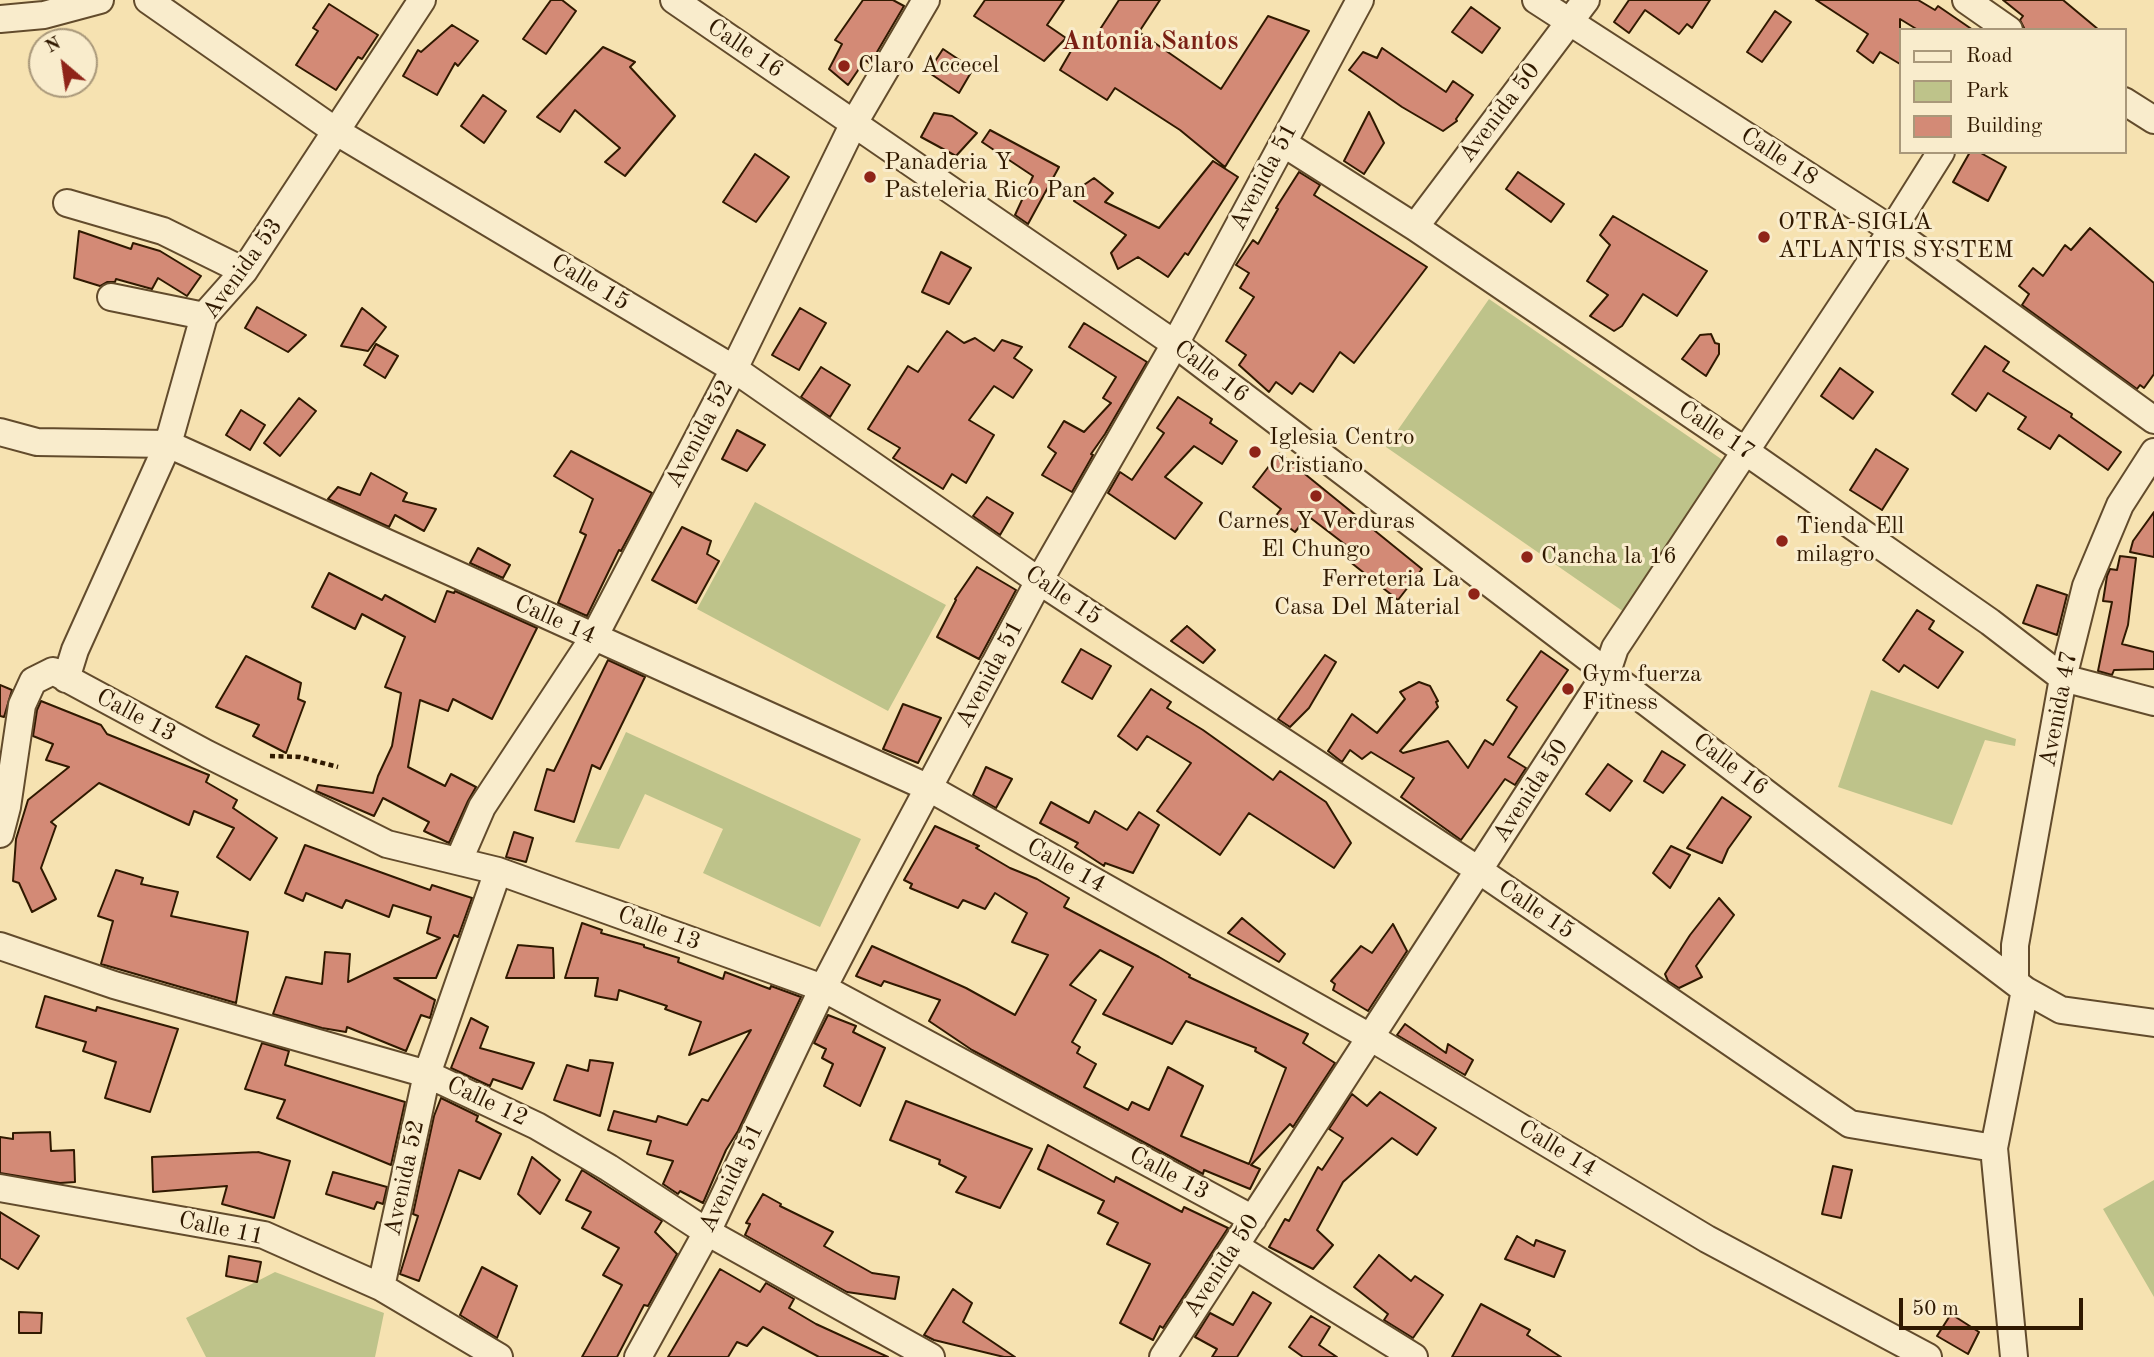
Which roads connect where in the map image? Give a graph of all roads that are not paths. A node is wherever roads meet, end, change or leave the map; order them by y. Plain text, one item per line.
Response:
1 (100, 0) edge
2 (148, 0) edge
3 (422, 0) edge
4 (674, 0) edge
5 (926, 0) edge
6 (1360, 0) edge
7 (1536, 0) edge
8 (1586, 0) edge
9 (1966, 0) edge
10 (0, 19) edge
11 (1569, 21) junction
12 (2006, 28) edge
13 (2126, 102) edge
14 (2154, 120) edge
15 (854, 123) junction
16 (337, 131) junction
17 (1283, 143) junction
18 (1940, 154) edge
19 (66, 203) dead end
20 (1415, 227) junction
21 (1892, 230) junction
22 (244, 271) junction
23 (111, 297) dead end
24 (204, 316) junction
25 (1175, 344) junction
26 (734, 369) junction
27 (2154, 420) edge
28 (0, 432) edge
29 (168, 444) junction
30 (1745, 451) junction
31 (2154, 452) edge
32 (1040, 581) junction
33 (594, 637) junction
34 (1607, 672) junction
35 (59, 675) junction
36 (2063, 678) junction
37 (2154, 702) edge
38 (929, 788) junction
39 (0, 834) edge
40 (459, 860) junction
41 (498, 871) junction
42 (1480, 871) junction
43 (0, 946) edge
44 (2020, 986) junction
45 (823, 988) junction
46 (2154, 1023) edge
47 (1370, 1037) junction
48 (427, 1074) junction
49 (1994, 1148) junction
50 (0, 1188) edge
51 (1253, 1219) junction
52 (707, 1232) junction
53 (1235, 1246) junction
54 (381, 1287) junction
55 (499, 1357) edge
56 (638, 1357) edge
57 (932, 1357) edge
58 (1163, 1357) edge
59 (1414, 1357) edge
60 (1928, 1357) edge
61 (2014, 1357) edge

1 - 10 street
2 - 16 street, Calle 15
3 - 16 street, Avenida 53
4 - 15 street, Calle 16
5 - 15 street, Avenida 52
6 - 17 street, Avenida 51
7 - 11 street, Calle 18
8 - 11 street, Avenida 50
9 - 12 street
11 - 20 street, Avenida 50
11 - 21 street, Calle 18
13 - 14 street
15 - 25 street, Calle 16
15 - 26 street, Avenida 52
16 - 22 street, Avenida 53
16 - 26 street, Calle 15
17 - 20 street, Calle 17
17 - 25 street, Avenida 51
18 - 21 street, Avenida 50
19 - 22 street
20 - 30 street, Calle 17
21 - 27 street, Calle 18
21 - 30 street, Avenida 50
22 - 24 street, Avenida 53
23 - 24 street
24 - 29 street, Avenida 53
25 - 32 street, Avenida 51
25 - 34 street, Calle 16
26 - 32 street, Calle 15
26 - 33 street, Avenida 52
28 - 29 street
29 - 33 street, Calle 14
29 - 35 street, Avenida 53
30 - 34 street, Avenida 50
30 - 36 street, Calle 17
31 - 36 street, Avenida 47
32 - 38 street, Avenida 51
32 - 42 street, Calle 15
33 - 38 street, Calle 14
33 - 40 street, Avenida 52
34 - 42 street, Avenida 50
34 - 44 street, Calle 16
35 - 39 street, Avenida 53
35 - 40 street, Calle 13
36 - 37 street, Calle 17
36 - 44 street, Avenida 47
38 - 45 street, Avenida 51
38 - 47 street, Calle 14
40 - 41 street, Calle 13
41 - 45 street, Calle 13
41 - 48 street, Avenida 52
42 - 47 street, Avenida 50
42 - 49 street, Calle 15
43 - 48 street, Calle 12
44 - 46 street, Calle 16
44 - 49 street, Avenida 47
45 - 51 street, Calle 13
45 - 52 street, Avenida 51
47 - 51 street, Avenida 50
47 - 60 street, Calle 14
48 - 52 street, Calle 12
48 - 54 street, Avenida 52
49 - 61 street, Avenida 47
50 - 54 street, Calle 11
51 - 53 street, Avenida 50
52 - 56 street, Avenida 51
52 - 57 street, Calle 12
53 - 58 street, Avenida 50
53 - 59 street
54 - 55 street, Calle 11

